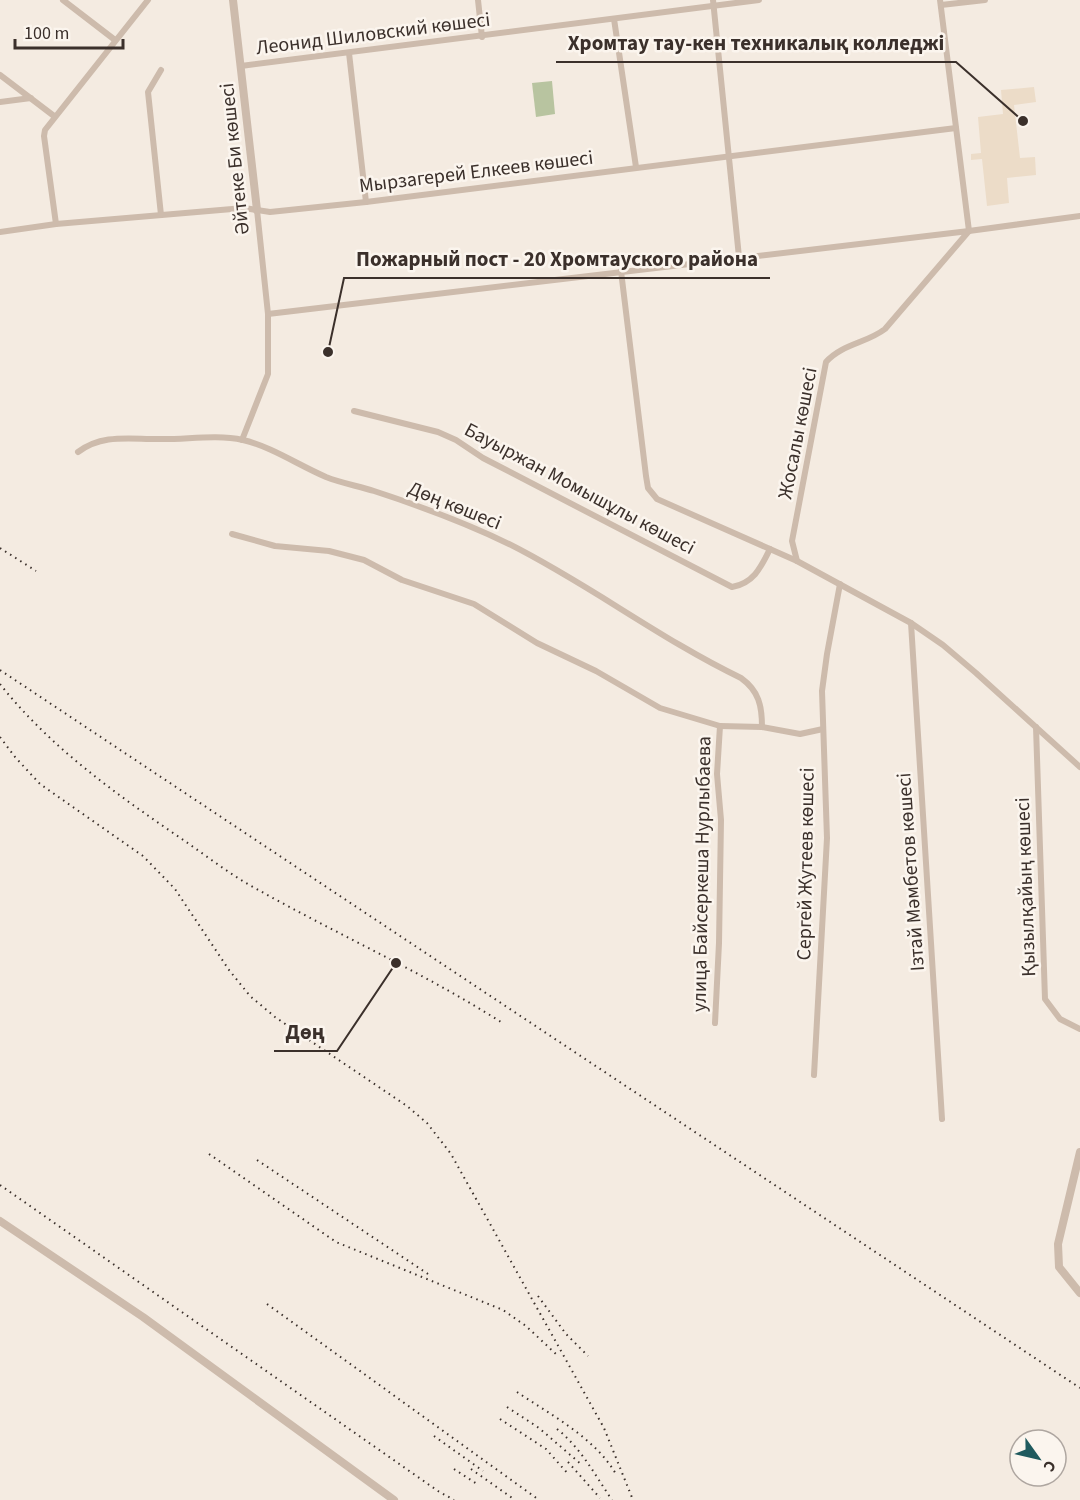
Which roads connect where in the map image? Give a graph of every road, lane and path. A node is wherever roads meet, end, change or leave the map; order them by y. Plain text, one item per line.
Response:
1 (63, 0) edge
2 (148, 0) edge
3 (233, 0) edge
4 (478, 0) edge
5 (759, 0) edge
6 (986, 0) edge
7 (940, 2) edge
8 (713, 3) edge
9 (614, 19) junction
10 (482, 37) junction
11 (115, 40) junction
12 (349, 53) junction
13 (241, 66) junction
14 (161, 70) dead end
15 (0, 75) edge
16 (31, 98) junction
17 (0, 102) edge
18 (54, 116) junction
19 (956, 128) junction
20 (729, 156) junction
21 (636, 167) junction
22 (366, 202) junction
23 (257, 210) junction
24 (161, 215) junction
25 (1080, 216) edge
26 (56, 224) junction
27 (969, 231) junction
28 (0, 232) edge
29 (739, 257) junction
30 (621, 271) junction
31 (268, 314) junction
32 (354, 411) dead end
33 (242, 440) junction
34 (78, 452) dead end
35 (232, 534) dead end
36 (770, 549) junction
37 (797, 561) junction
38 (840, 584) junction
39 (911, 623) junction
40 (720, 726) junction
41 (762, 727) junction
42 (1036, 727) junction
43 (823, 729) junction
44 (1080, 767) edge
45 (715, 1023) dead end
46 (1080, 1029) edge
47 (814, 1075) dead end
48 (942, 1119) dead end
49 (1080, 1152) edge
50 (0, 1221) edge
51 (1080, 1293) edge
52 (394, 1500) edge

1 - 11 street
2 - 11 street
3 - 13 street, Әйтеке Би көшесі
4 - 10 street
5 - 8 street, Леонид Шиловский көшесі
6 - 7 street
7 - 19 street
8 - 9 street, Леонид Шиловский көшесі
8 - 20 street
9 - 10 street, Леонид Шиловский көшесі
9 - 21 street
10 - 12 street, Леонид Шиловский көшесі
11 - 18 street
12 - 13 street, Леонид Шиловский көшесі
12 - 22 street
13 - 23 street, Әйтеке Би көшесі
14 - 24 street
15 - 16 street
16 - 17 street
16 - 18 street
18 - 26 street
19 - 20 street, Мырзагерей Елкеев көшесі
19 - 27 street
20 - 21 street, Мырзагерей Елкеев көшесі
20 - 29 street
21 - 22 street, Мырзагерей Елкеев көшесі
22 - 23 street, Мырзагерей Елкеев көшесі
23 - 24 street, Мырзагерей Елкеев көшесі
23 - 31 street, Әйтеке Би көшесі
24 - 26 street, Мырзагерей Елкеев көшесі
25 - 27 street
26 - 28 street, Мырзагерей Елкеев көшесі
27 - 29 street
27 - 37 street, Жосалы көшесі
29 - 30 street
30 - 31 street
30 - 36 street
31 - 33 street, Әйтеке Би көшесі
32 - 36 street, Бауыржан Момышұлы көшесі
33 - 34 street, Дөң көшесі
33 - 41 street, Дөң көшесі
35 - 40 street
36 - 37 street
37 - 38 street
38 - 39 street
38 - 43 street, Сергей Жутеев көшесі
39 - 42 street
39 - 48 street, Ізтай Мәмбетов көшесі
40 - 41 street
40 - 45 street, улица Байсеркеша Нурлыбаева
41 - 43 street
42 - 44 street
42 - 46 street, Қызылқайың көшесі
43 - 47 street, Сергей Жутеев көшесі
49 - 51 street
50 - 52 street

